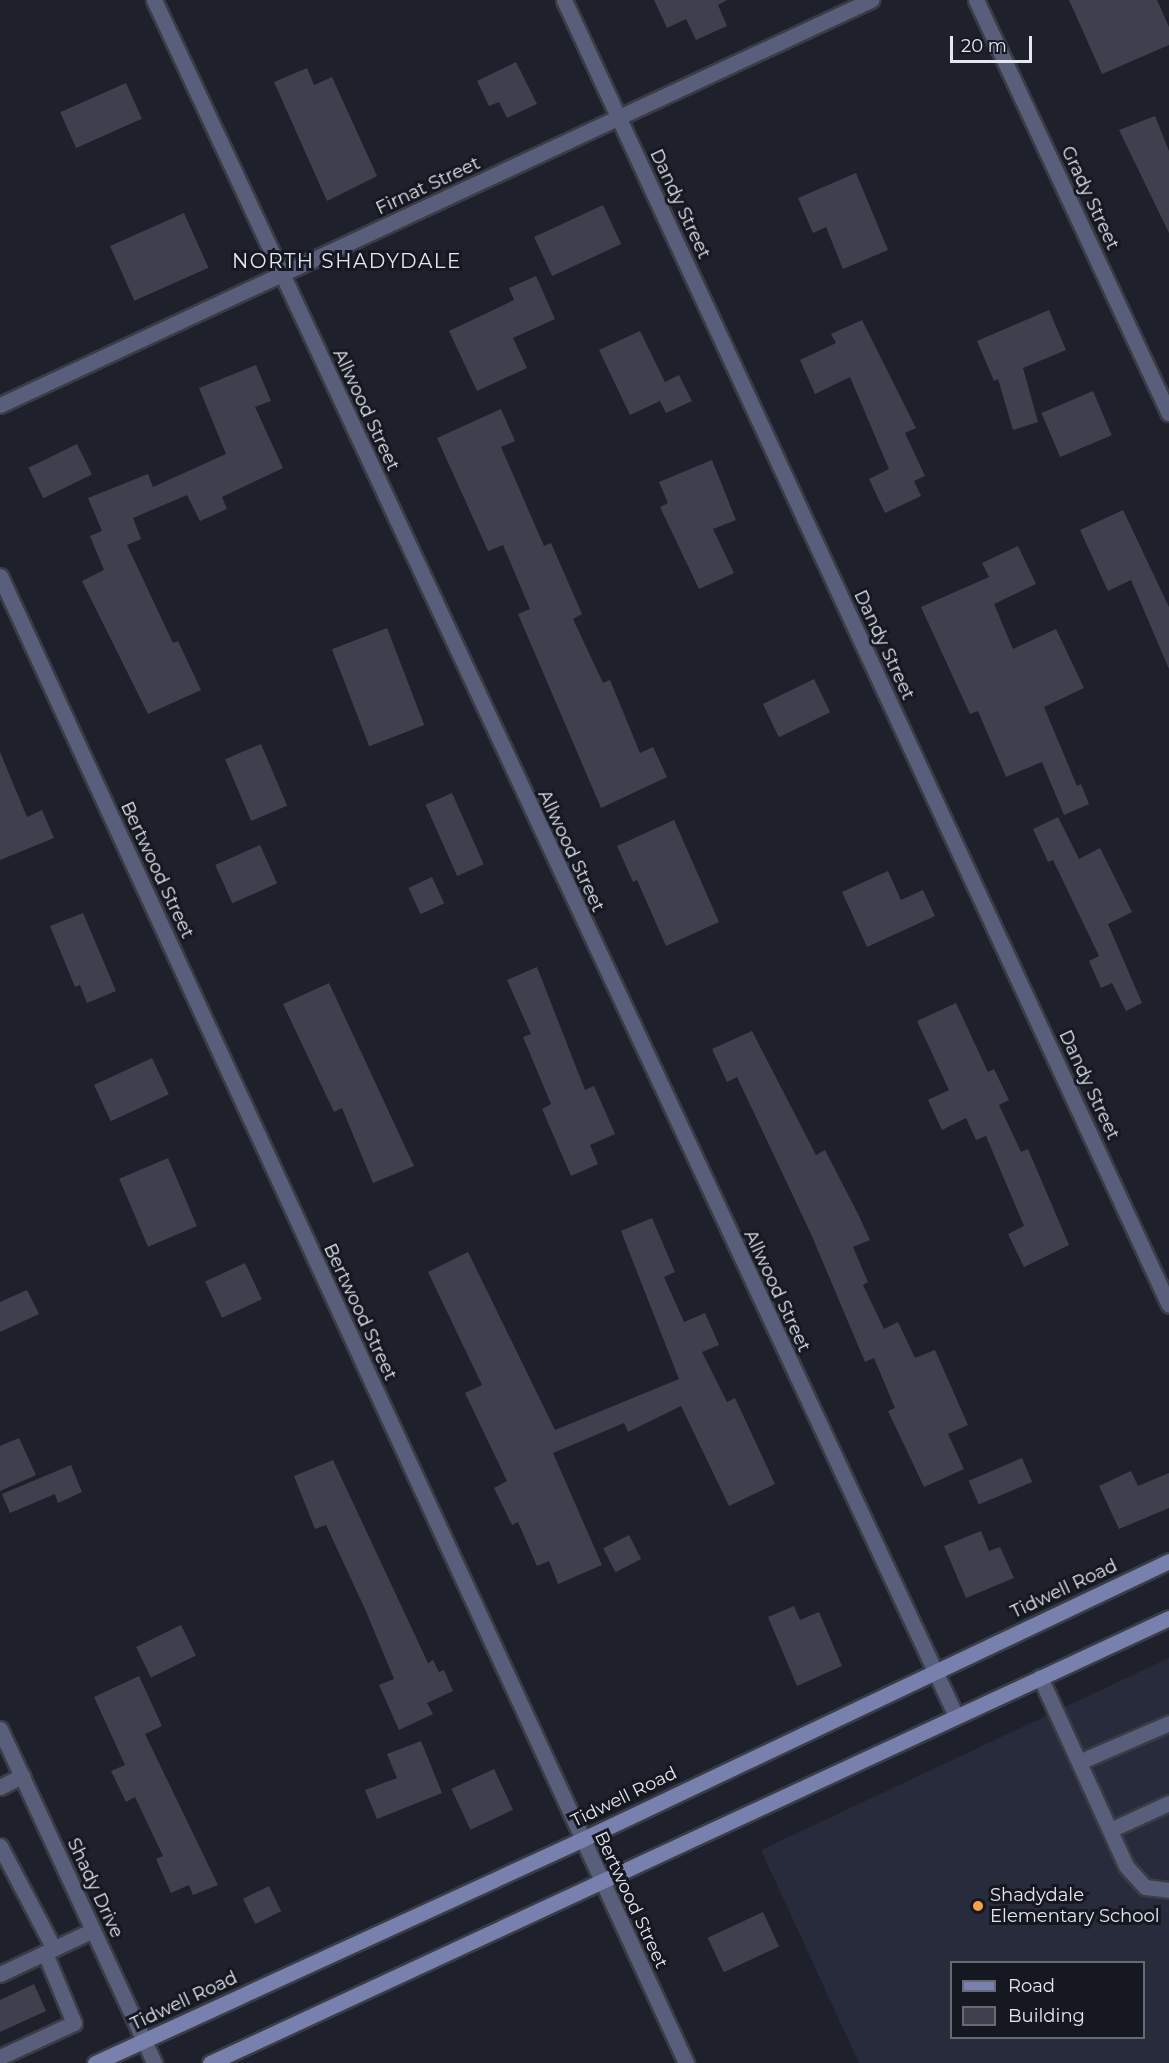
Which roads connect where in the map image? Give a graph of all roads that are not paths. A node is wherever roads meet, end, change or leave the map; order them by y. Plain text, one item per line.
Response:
1 (154, 0) edge
2 (564, 0) edge
3 (871, 0) edge
4 (976, 0) edge
5 (619, 119) junction
6 (281, 274) junction
7 (0, 405) edge
8 (1169, 413) edge
9 (0, 576) edge
10 (1169, 1305) edge
11 (1169, 1561) edge
12 (1169, 1618) edge
13 (934, 1673) junction
14 (1040, 1677) junction
15 (956, 1716) junction
16 (1169, 1723) edge
17 (0, 1729) edge
18 (1079, 1762) junction
19 (22, 1776) junction
20 (0, 1787) edge
21 (1169, 1803) edge
22 (1110, 1830) junction
23 (581, 1840) junction
24 (0, 1846) edge
25 (601, 1883) junction
26 (1169, 1890) edge
27 (93, 1930) junction
28 (49, 1951) junction
29 (0, 1974) edge
30 (144, 2041) junction
31 (7, 2058) edge
32 (95, 2063) edge
33 (154, 2063) edge
34 (210, 2063) edge
35 (686, 2063) edge

1 - 6 street, Allwood Street
2 - 5 street, Dandy Street
3 - 5 street, Firnat Street
4 - 8 street, Grady Street
5 - 6 street, Firnat Street
5 - 10 street, Dandy Street
6 - 7 street, Firnat Street
6 - 13 street, Allwood Street
9 - 23 street, Bertwood Street
11 - 13 main road, Tidwell Road
12 - 14 main road
13 - 15 street, Allwood Street
13 - 23 main road, Tidwell Road
14 - 15 main road
14 - 18 street
15 - 25 main road
16 - 18 street
17 - 19 street, Shady Drive
18 - 22 street
19 - 20 street
19 - 27 street, Shady Drive
21 - 22 street
22 - 26 street
23 - 25 street, Bertwood Street
23 - 30 main road, Tidwell Road
24 - 28 street
25 - 34 main road
25 - 35 street, Bertwood Street
27 - 28 street
27 - 30 street, Shady Drive
28 - 29 street
28 - 31 street
30 - 32 main road, Tidwell Road
30 - 33 street, Shady Drive

